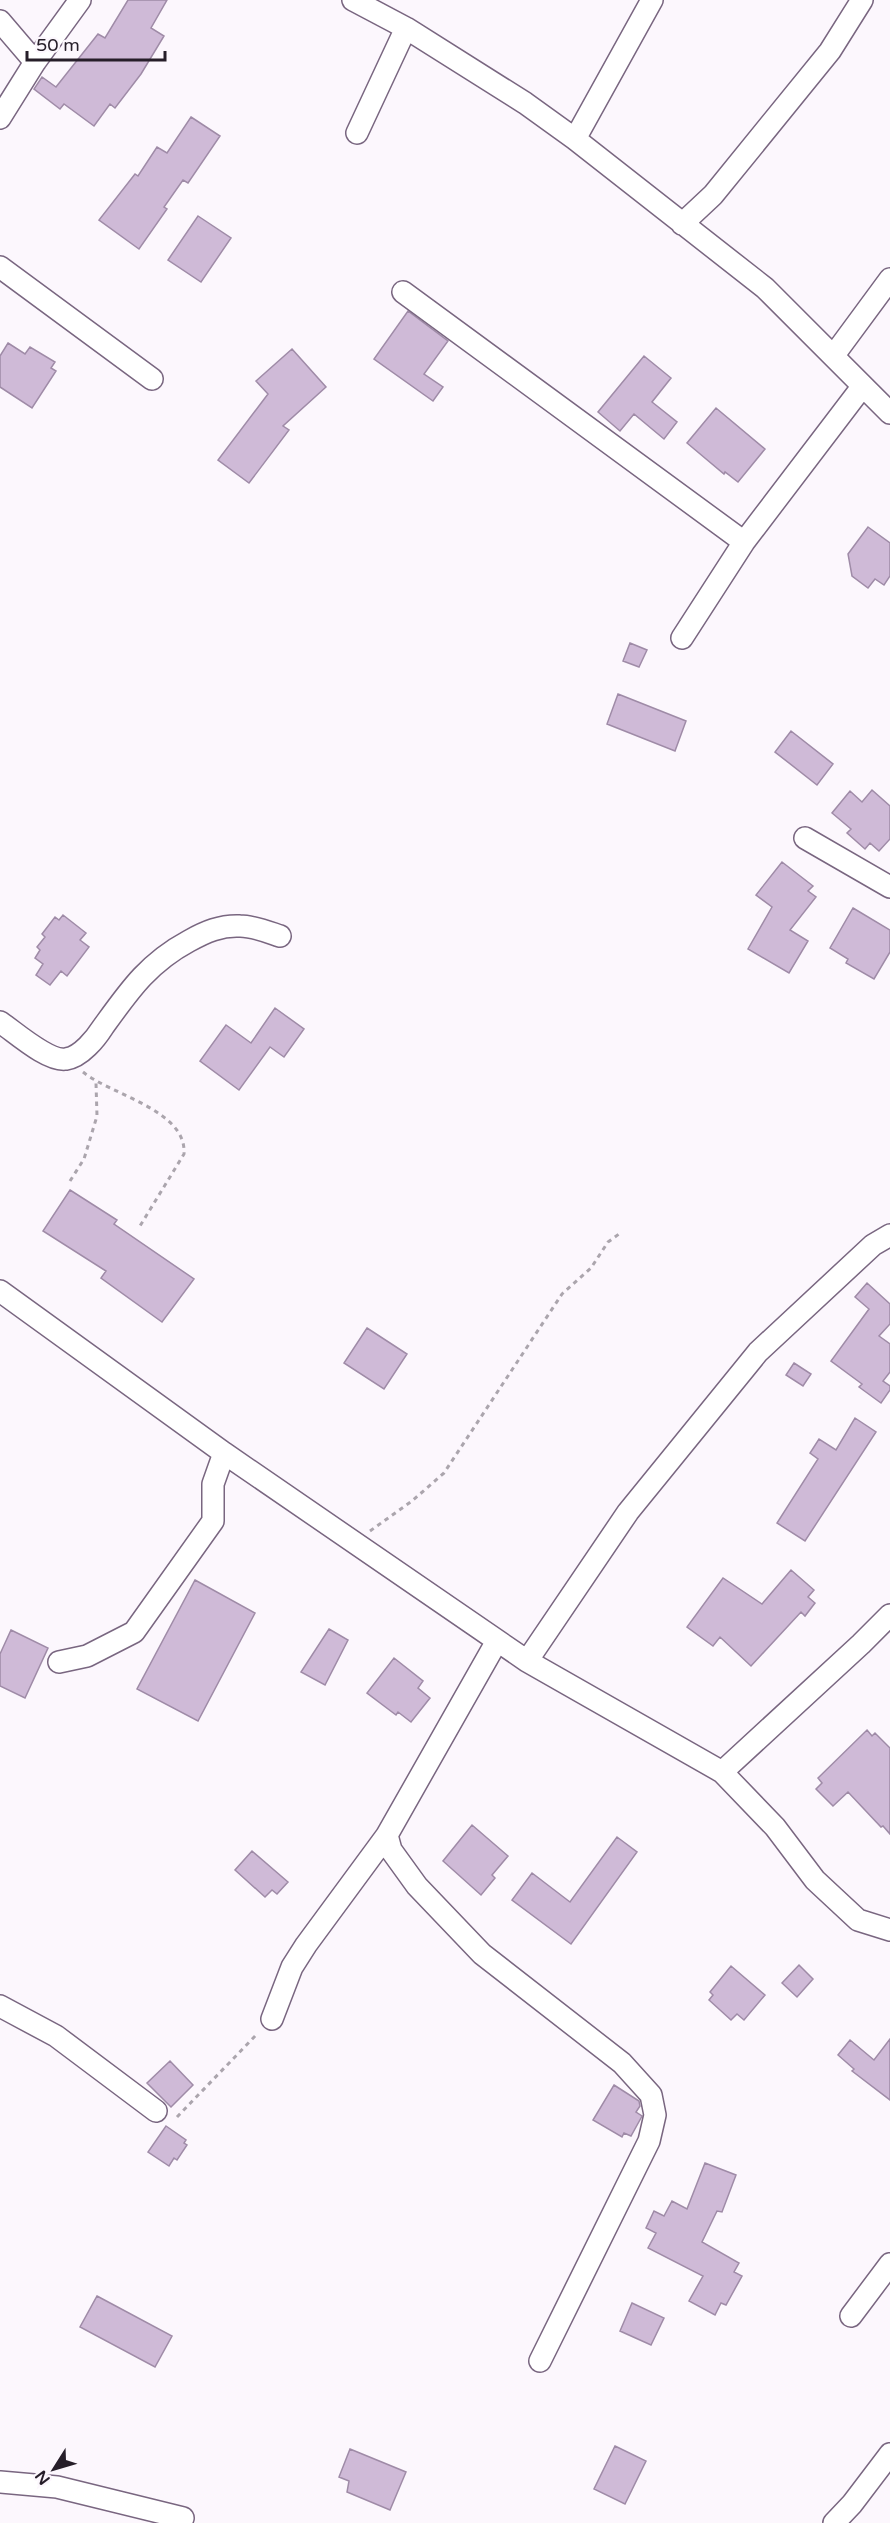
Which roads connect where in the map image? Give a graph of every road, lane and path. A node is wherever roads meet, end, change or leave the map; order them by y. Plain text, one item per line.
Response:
1 (80, 0) edge
2 (353, 0) edge
3 (652, 0) edge
4 (862, 0) edge
5 (0, 21) edge
6 (406, 28) junction
7 (35, 62) junction
8 (0, 118) edge
9 (357, 134) dead end
10 (575, 139) junction
11 (682, 224) junction
12 (0, 267) edge
13 (890, 279) edge
14 (403, 292) dead end
15 (834, 355) junction
16 (152, 379) dead end
17 (862, 387) junction
18 (890, 413) edge
19 (744, 542) junction
20 (682, 638) dead end
21 (805, 838) dead end
22 (890, 887) edge
23 (280, 936) dead end
24 (0, 1022) edge
25 (68, 1060) junction
26 (96, 1083) junction
27 (70, 1181) dead end
28 (140, 1226) dead end
29 (619, 1234) dead end
30 (890, 1235) edge
31 (0, 1292) edge
32 (224, 1453) junction
33 (354, 1542) junction
34 (890, 1615) edge
35 (497, 1641) junction
36 (526, 1661) junction
37 (59, 1662) dead end
38 (722, 1772) junction
39 (387, 1835) junction
40 (890, 1930) edge
41 (0, 2006) edge
42 (272, 2019) joint
43 (156, 2111) dead end
44 (177, 2117) dead end
45 (890, 2264) edge
46 (851, 2316) dead end
47 (540, 2361) dead end
48 (890, 2454) edge
49 (0, 2482) edge
50 (183, 2518) dead end
51 (834, 2523) edge

1 - 7 street
2 - 6 street
3 - 10 street
4 - 11 street
5 - 7 street
6 - 9 street
6 - 10 street
7 - 8 street
10 - 11 street
11 - 15 street
12 - 16 street
13 - 15 street
14 - 19 street
15 - 17 street
17 - 18 street
17 - 19 street
19 - 20 street
21 - 22 street
23 - 25 street
24 - 25 street
25 - 26 path
26 - 27 path
26 - 28 path
29 - 33 path
30 - 36 street
31 - 32 street
32 - 33 street
32 - 37 street
33 - 35 street
34 - 38 street
35 - 36 street
35 - 39 street
36 - 38 street
38 - 40 street
39 - 42 street
39 - 47 street
41 - 43 street
42 - 44 path
45 - 46 street
48 - 51 street
49 - 50 street

